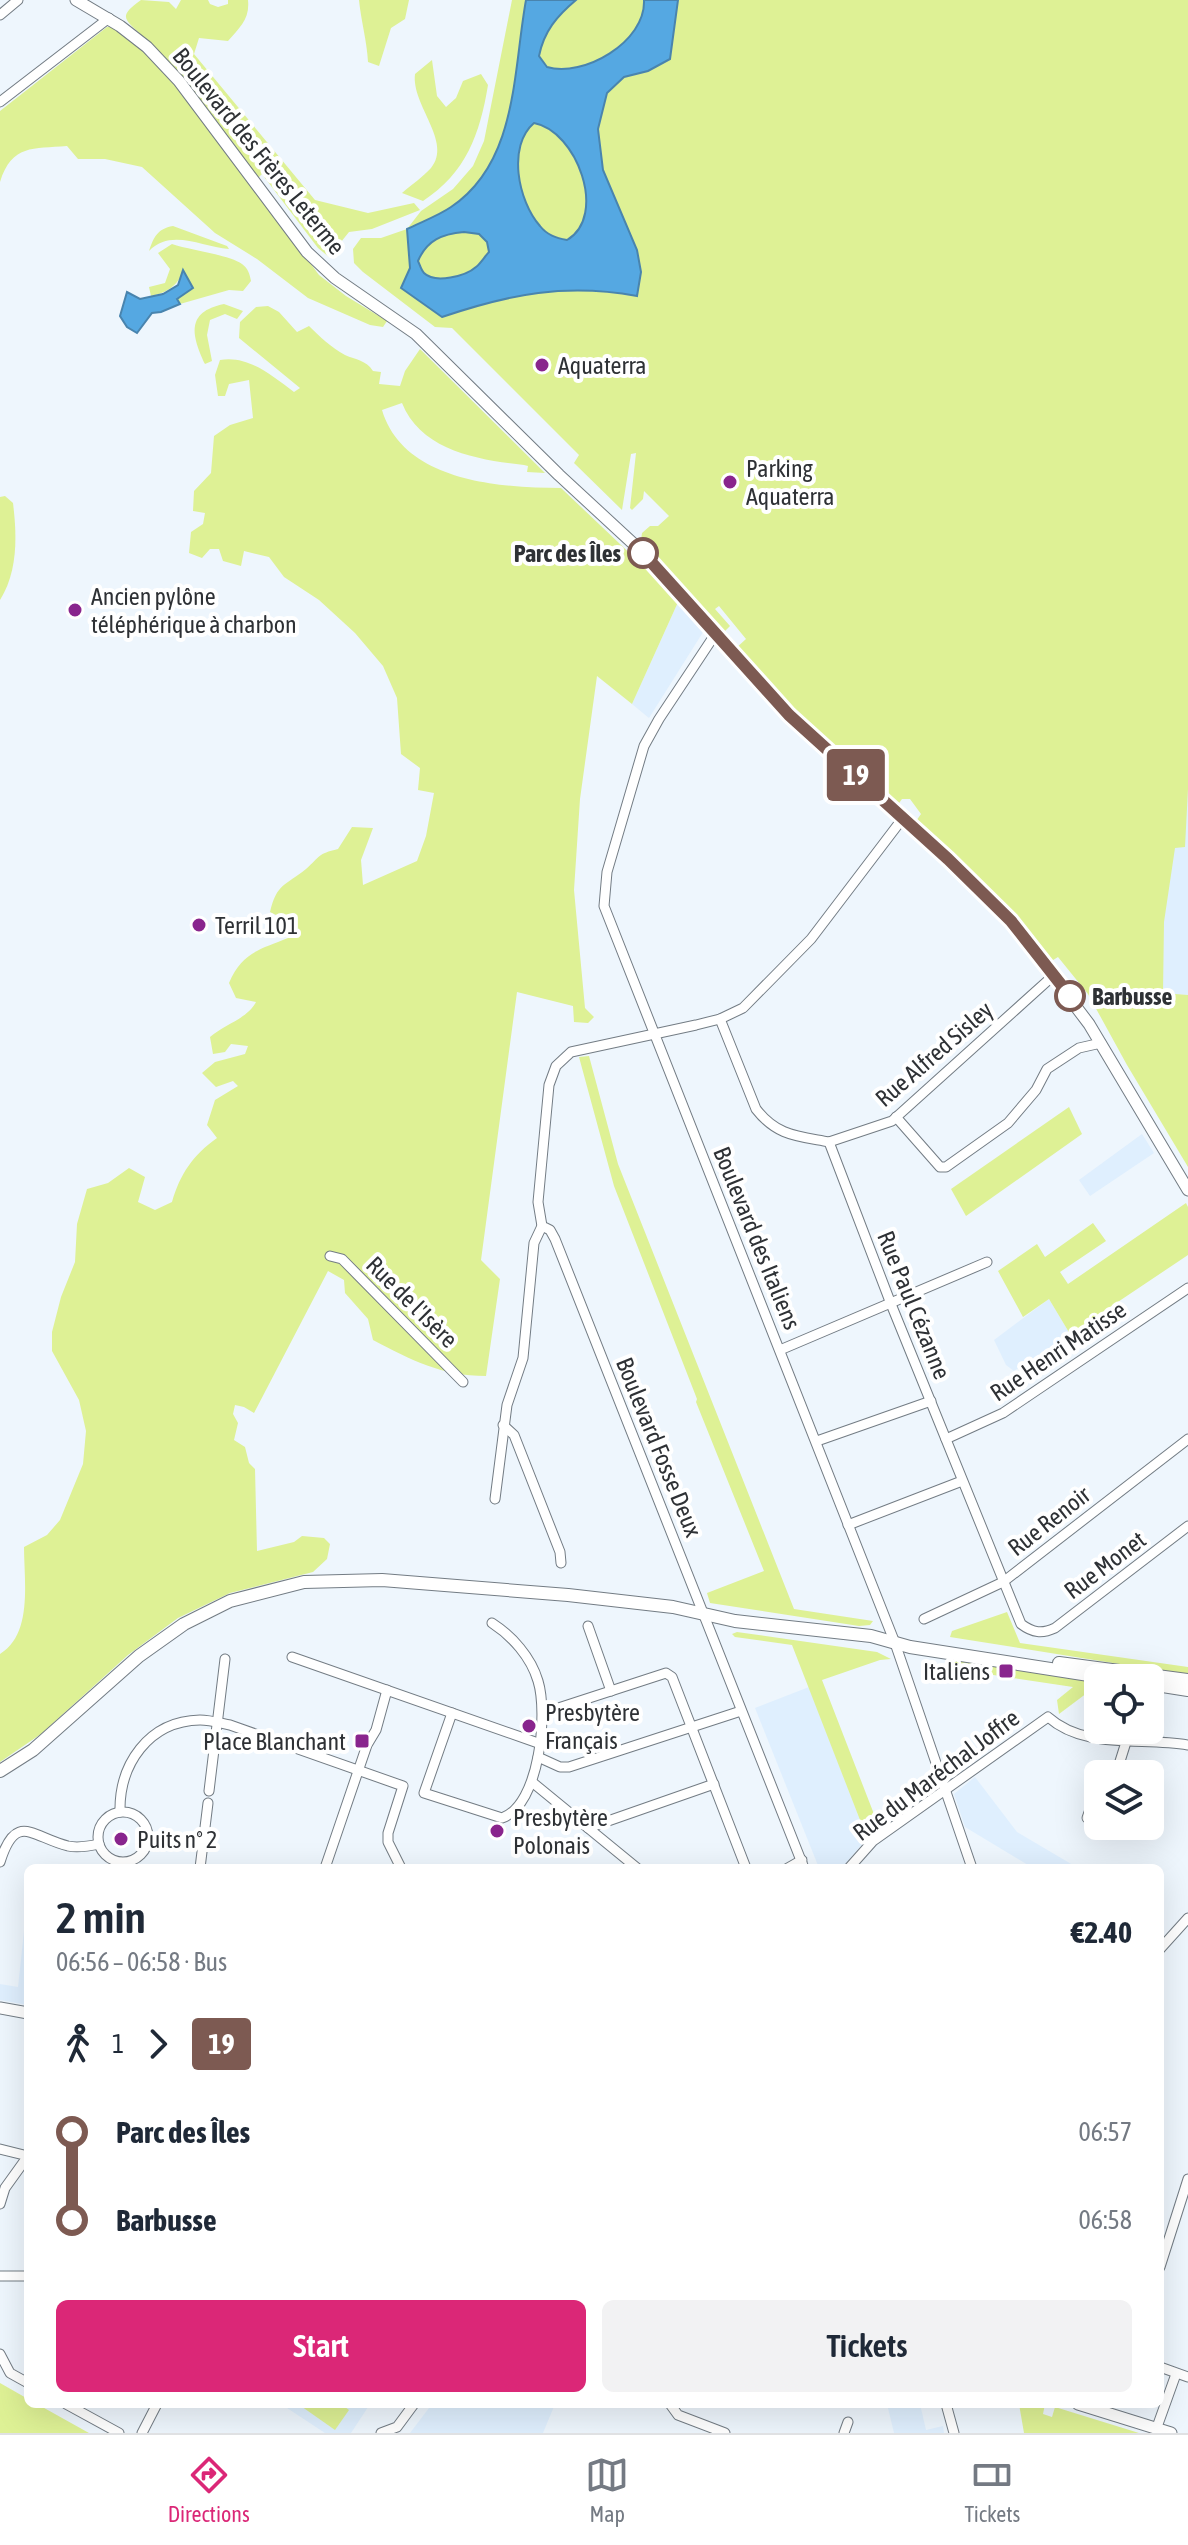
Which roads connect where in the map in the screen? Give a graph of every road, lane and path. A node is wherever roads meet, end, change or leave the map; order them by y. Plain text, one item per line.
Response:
1 (18, 0) edge
2 (76, 0) edge
3 (0, 15) edge
4 (109, 18) junction
5 (0, 102) edge
6 (716, 633) junction
7 (903, 818) junction
8 (1054, 975) junction
9 (720, 1019) junction
10 (654, 1034) junction
11 (1101, 1043) junction
12 (896, 1117) junction
13 (829, 1142) junction
14 (1188, 1190) edge
15 (542, 1226) junction
16 (330, 1256) dead end
17 (987, 1262) dead end
18 (1188, 1288) edge
19 (891, 1304) junction
20 (780, 1350) junction
21 (463, 1382) dead end
22 (931, 1401) junction
23 (503, 1425) junction
24 (946, 1439) junction
25 (1188, 1439) edge
26 (817, 1441) junction
27 (962, 1481) junction
28 (495, 1499) dead end
29 (848, 1525) junction
30 (1188, 1526) edge
31 (561, 1563) dead end
32 (1003, 1582) junction
33 (704, 1614) junction
34 (924, 1619) dead end
35 (492, 1623) dead end
36 (588, 1626) dead end
37 (1044, 1633) joint
38 (895, 1643) junction
39 (292, 1657) dead end
40 (225, 1659) dead end
41 (1028, 1664) junction
42 (1084, 1674) edge
43 (1188, 1680) edge
44 (1164, 1686) edge
45 (387, 1690) junction
46 (1188, 1690) edge
47 (611, 1691) junction
48 (741, 1711) junction
49 (452, 1713) junction
50 (543, 1713) junction
51 (218, 1723) junction
52 (693, 1727) junction
53 (1084, 1737) edge
54 (538, 1743) junction
55 (1164, 1743) edge
56 (1188, 1745) edge
57 (538, 1757) junction
58 (359, 1770) junction
59 (0, 1771) edge
60 (532, 1782) junction
61 (714, 1784) junction
62 (945, 1790) junction
63 (209, 1791) dead end
64 (208, 1803) dead end
65 (120, 1812) junction
66 (588, 1828) junction
67 (149, 1837) junction
68 (203, 1843) junction
69 (99, 1844) junction
70 (0, 1862) edge
71 (125, 1864) edge
72 (129, 1864) edge
73 (200, 1864) edge
74 (326, 1864) edge
75 (399, 1864) edge
76 (632, 1864) edge
77 (744, 1864) edge
78 (803, 1864) edge
79 (853, 1864) edge
80 (971, 1864) edge
81 (1188, 1918) edge
82 (1164, 1945) edge
83 (0, 2008) edge
84 (24, 2012) edge
85 (0, 2149) edge
86 (24, 2155) edge
87 (24, 2162) edge
88 (1188, 2179) edge
89 (0, 2204) edge
90 (1164, 2254) edge
91 (0, 2276) edge
92 (24, 2276) edge
93 (0, 2354) edge
94 (1164, 2369) edge
95 (1176, 2374) junction
96 (1188, 2377) edge
97 (24, 2381) edge
98 (1164, 2407) edge
99 (73, 2408) edge
100 (155, 2408) edge
101 (411, 2408) edge
102 (673, 2408) edge
103 (947, 2408) edge
104 (1092, 2408) edge
105 (1164, 2408) edge
106 (695, 2422) junction
107 (848, 2422) dead end
108 (1157, 2427) junction
109 (119, 2433) edge
110 (142, 2433) edge
111 (381, 2433) edge
112 (691, 2433) edge
113 (725, 2433) edge
114 (844, 2433) edge
115 (954, 2433) edge
116 (1171, 2433) edge

1 - 3 street
2 - 4 street, Boulevard des Frères Leterme
4 - 5 street
4 - 6 street, Boulevard des Frères Leterme
6 - 7 street, Boulevard des Frères Leterme
6 - 10 street, Boulevard des Italiens
7 - 8 street, Boulevard des Frères Leterme
7 - 9 street
8 - 11 street, Boulevard des Frères Leterme
8 - 12 street, Rue Alfred Sisley
9 - 10 street
9 - 13 street
10 - 15 street, Boulevard Fosse Deux
10 - 20 street, Boulevard des Italiens
11 - 12 street
11 - 14 street, Boulevard des Frères Leterme
12 - 13 street, Rue Alfred Sisley
13 - 19 street, Rue Paul Cézanne
15 - 23 street
15 - 33 street, Boulevard Fosse Deux
16 - 21 street, Rue de l'Isère
17 - 19 street
18 - 24 street, Rue Henri Matisse
19 - 20 street
19 - 22 street, Rue Paul Cézanne
20 - 26 street, Boulevard des Italiens
22 - 24 street, Rue Paul Cézanne
22 - 26 street
23 - 28 street
23 - 31 street
24 - 27 street, Rue Paul Cézanne
25 - 32 street, Rue Renoir
26 - 29 street, Boulevard des Italiens
27 - 29 street
27 - 32 street, Rue Paul Cézanne
29 - 38 street, Boulevard des Italiens
30 - 37 street, Rue Monet
32 - 34 street, Rue Renoir
32 - 37 street, Rue Paul Cézanne
33 - 38 main road
33 - 48 street, Boulevard Fosse Deux
33 - 59 main road
35 - 50 street
36 - 47 street
38 - 41 main road
38 - 62 street, Boulevard des Italiens
39 - 45 street
40 - 51 street
41 - 42 main road
41 - 43 main road
44 - 46 main road
45 - 49 street
45 - 58 street
47 - 50 street
47 - 52 street
48 - 52 street
48 - 78 street, Boulevard Fosse Deux
49 - 54 street
49 - 60 street
50 - 54 street
51 - 58 street
51 - 63 street
51 - 65 street
52 - 57 street
52 - 61 street
53 - 62 street, Rue du Maréchal Joffre
54 - 57 street
55 - 56 street
57 - 60 street
58 - 74 street
58 - 75 street
60 - 66 street
61 - 66 street
61 - 77 street
62 - 79 street, Rue du Maréchal Joffre
62 - 80 street, Boulevard des Italiens
64 - 68 street
65 - 67 street
65 - 69 street
66 - 76 street
67 - 68 street
67 - 72 street
68 - 73 street
69 - 70 street
69 - 71 street
81 - 82 street
83 - 84 street
85 - 86 street
87 - 89 street
88 - 90 street
91 - 92 street
93 - 97 street
94 - 95 street
95 - 96 street
95 - 98 street
99 - 109 street
100 - 110 street
101 - 111 street
102 - 106 street
103 - 115 street
104 - 108 street
105 - 108 street
106 - 112 street
106 - 113 street
107 - 114 street
108 - 116 street

